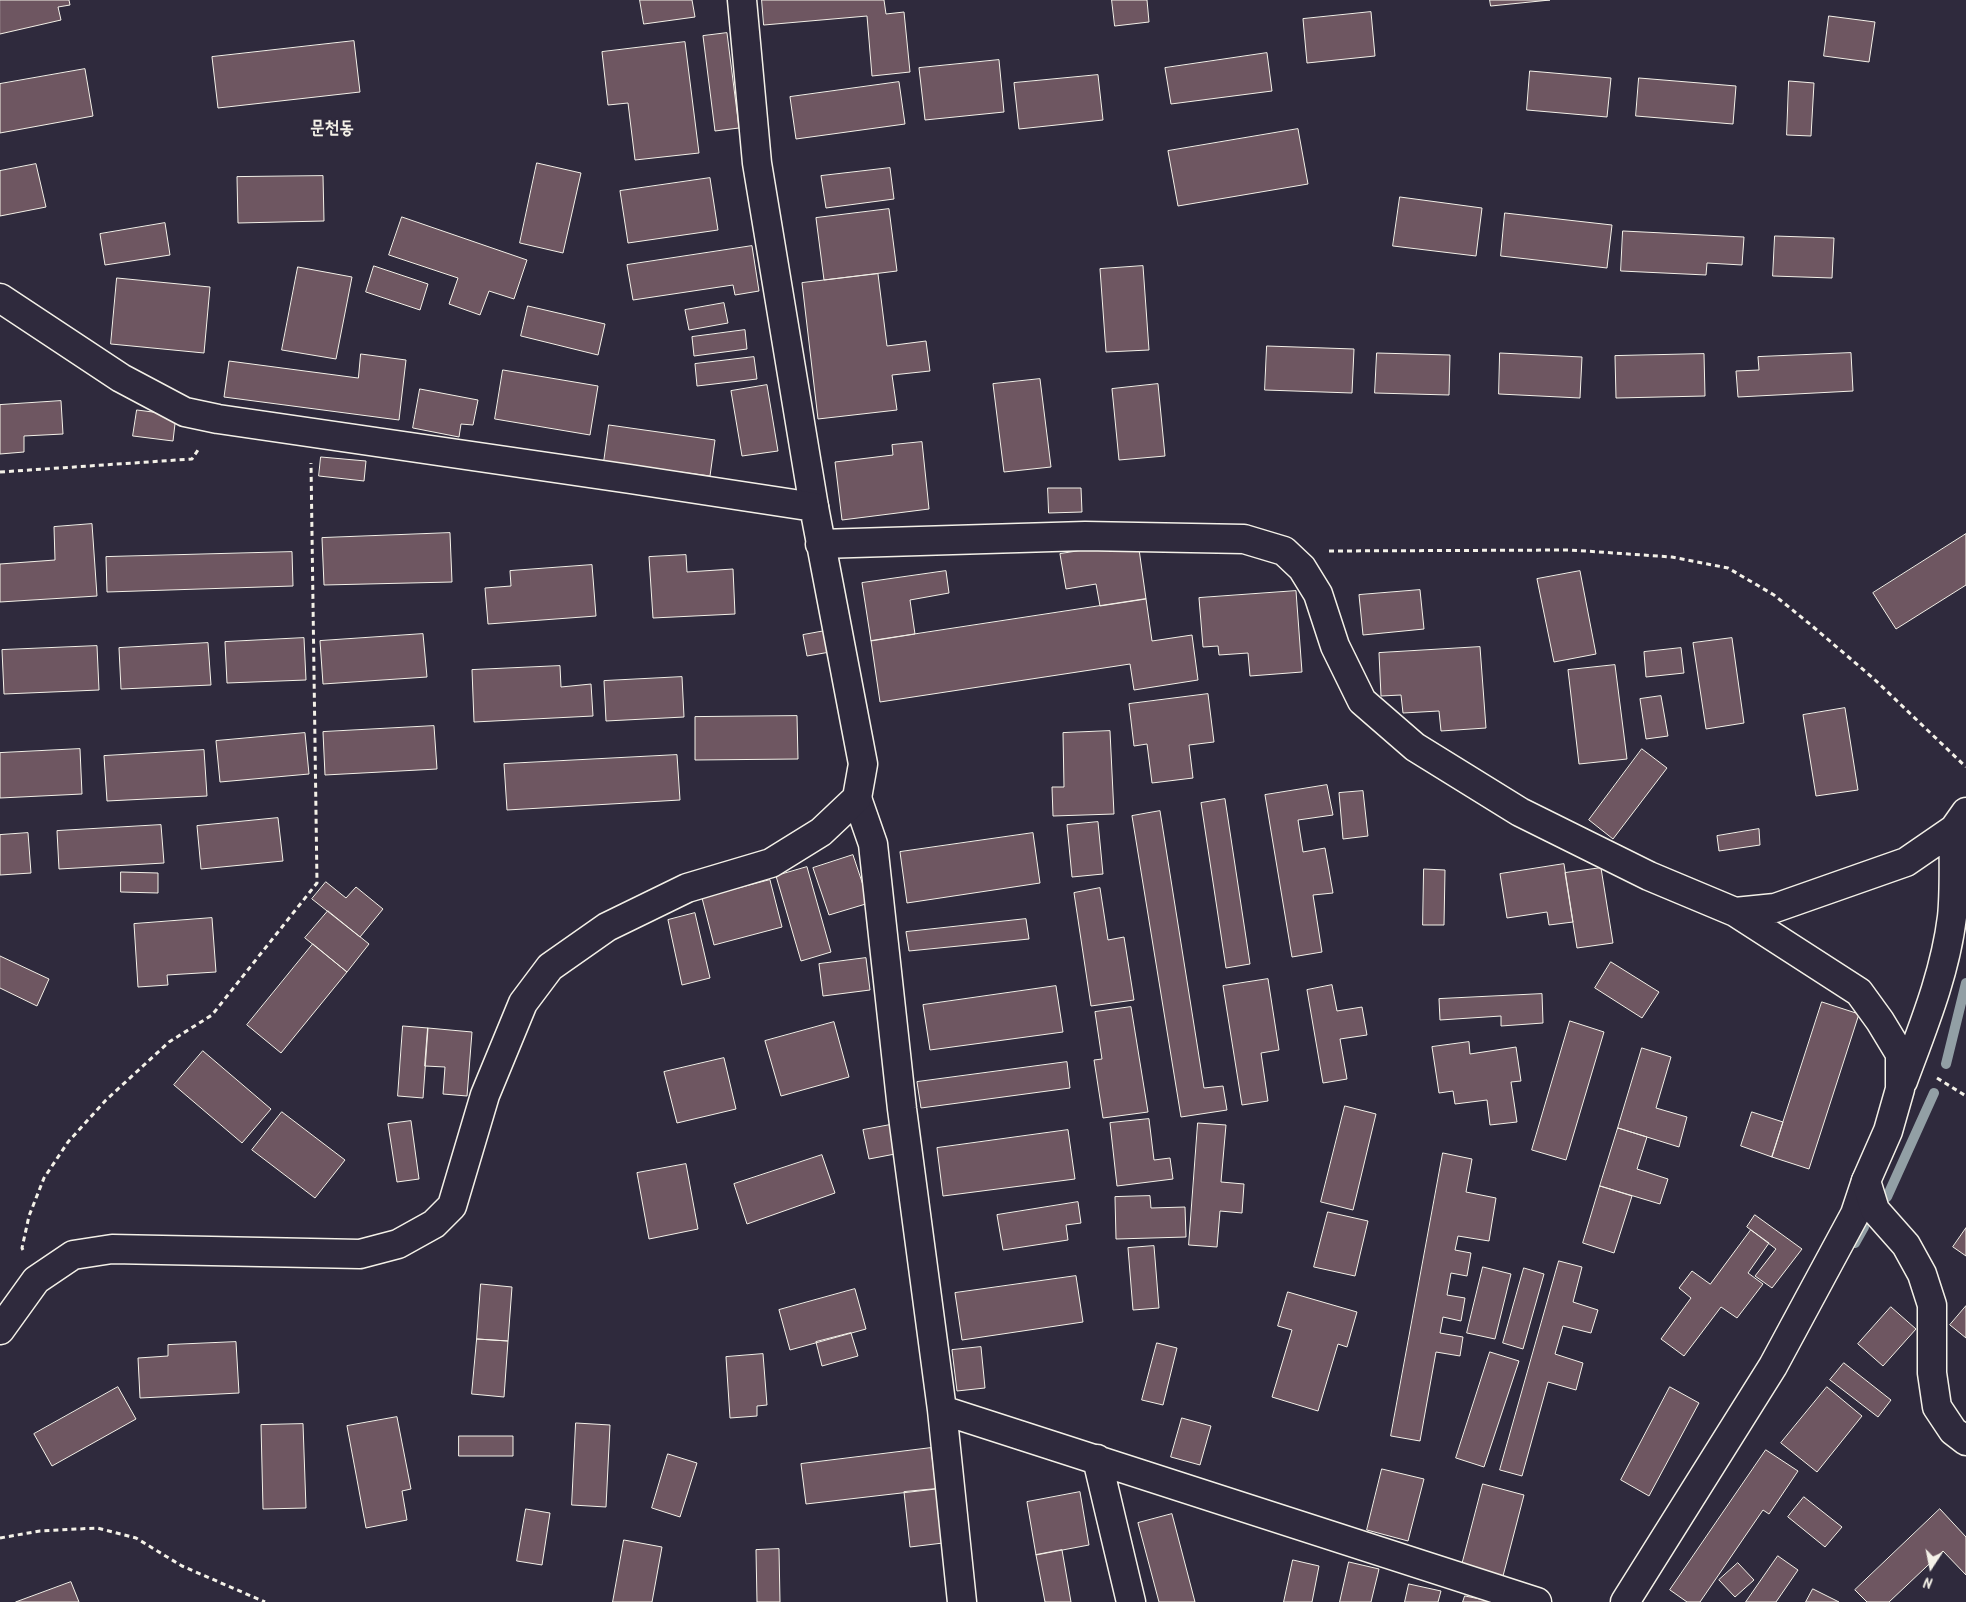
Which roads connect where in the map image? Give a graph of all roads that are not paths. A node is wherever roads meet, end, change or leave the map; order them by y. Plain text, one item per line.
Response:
1 (742, 0) edge
2 (0, 298) edge
3 (814, 508) junction
4 (820, 544) junction
5 (857, 798) junction
6 (1960, 820) edge
7 (1735, 912) junction
8 (1900, 1089) junction
9 (1866, 1181) junction
10 (0, 1330) edge
11 (942, 1410) junction
12 (1966, 1441) edge
13 (1097, 1458) junction
14 (962, 1602) edge
15 (1131, 1602) edge
16 (1537, 1602) edge
17 (1625, 1602) edge

1 - 3 street
2 - 3 street
3 - 4 street
4 - 5 street
4 - 7 street
5 - 10 street
5 - 11 street
6 - 7 street
6 - 8 street
7 - 8 street
8 - 9 street
9 - 12 street
9 - 17 street
11 - 13 street
11 - 14 street
13 - 15 street
13 - 16 street

